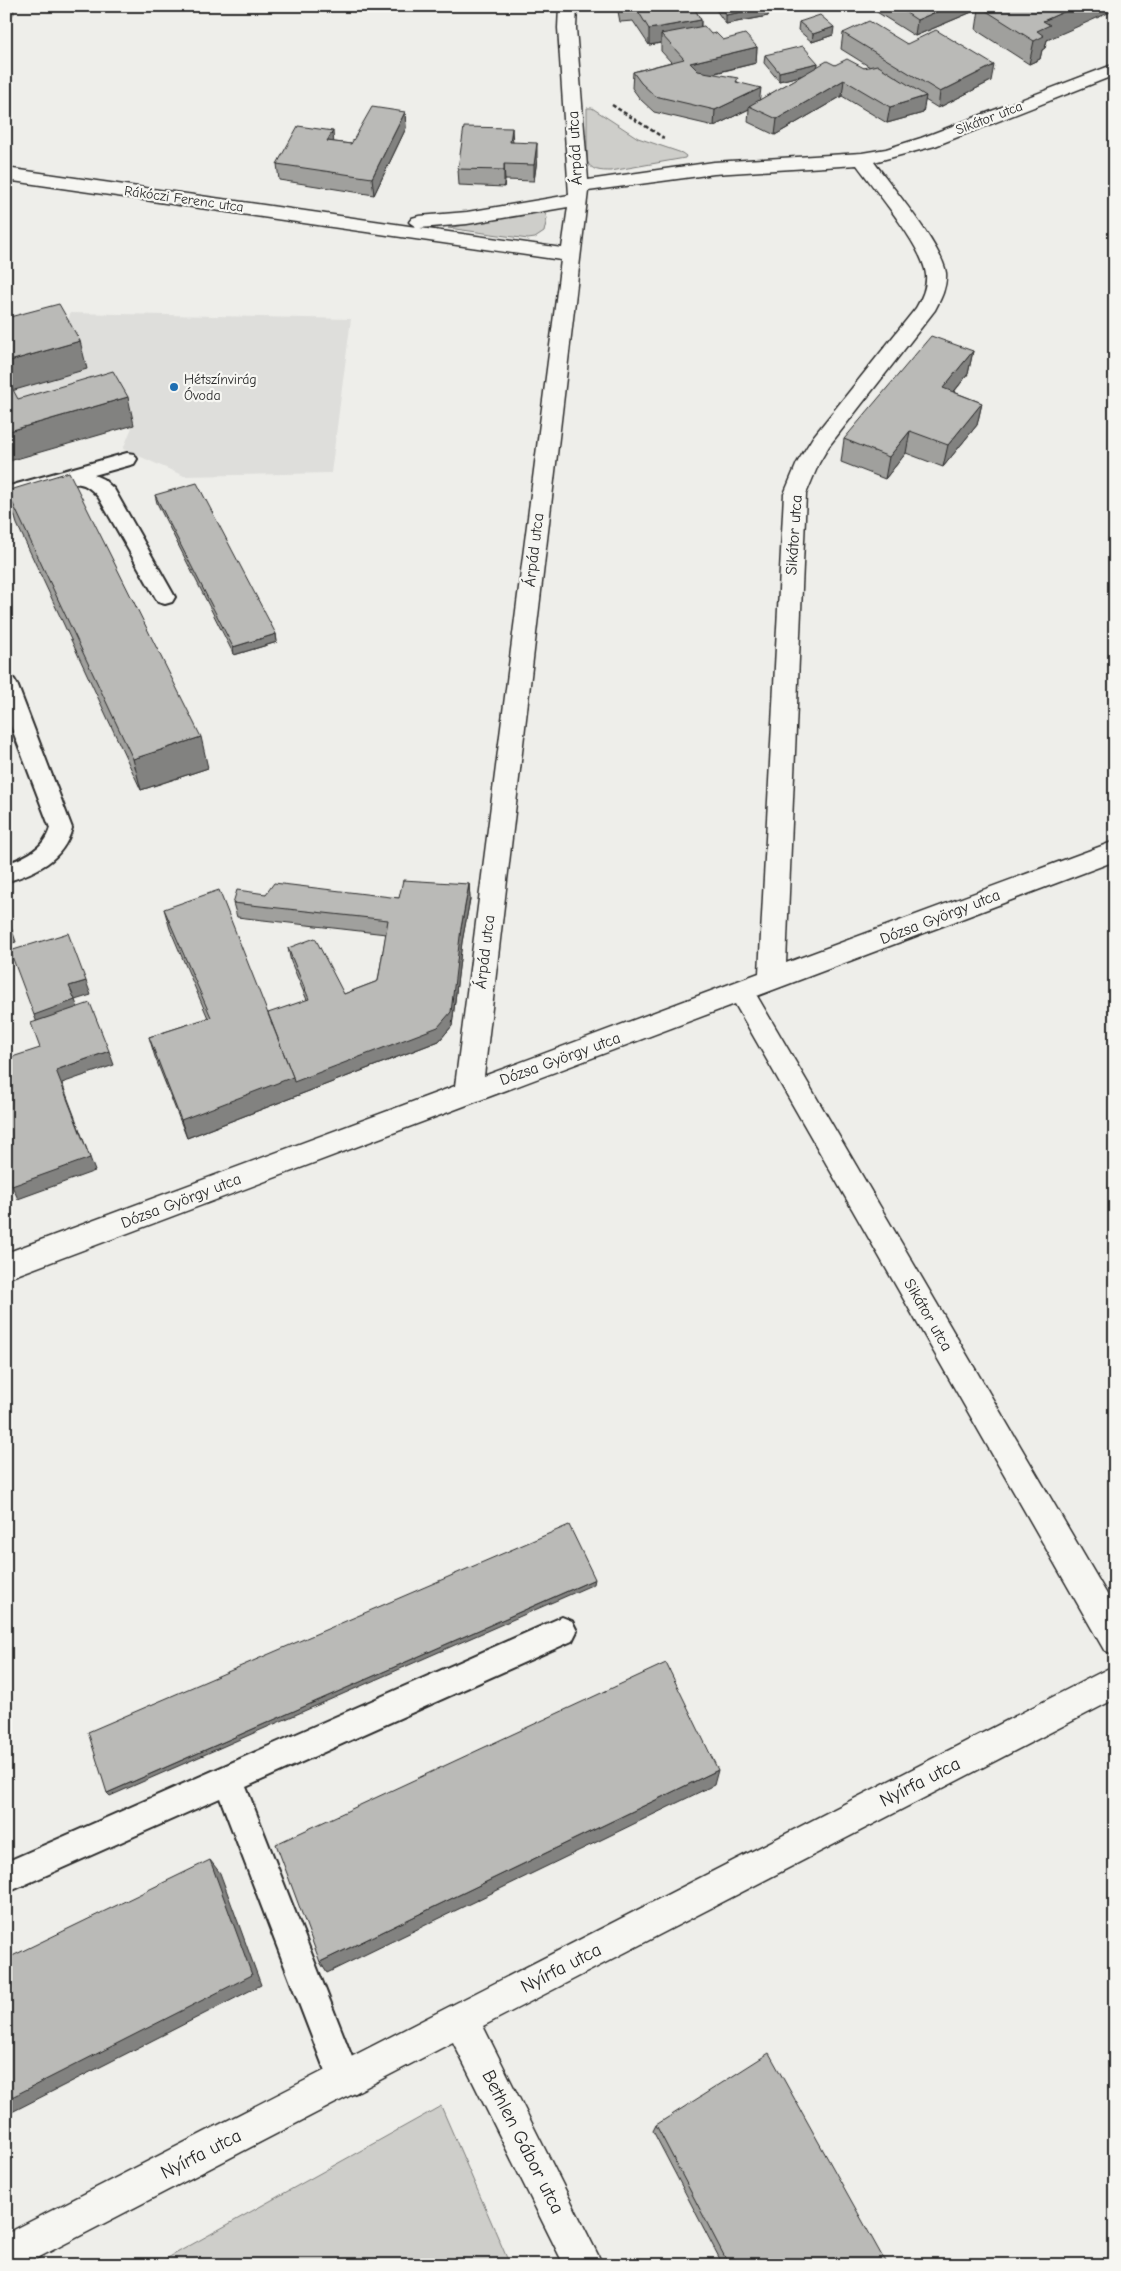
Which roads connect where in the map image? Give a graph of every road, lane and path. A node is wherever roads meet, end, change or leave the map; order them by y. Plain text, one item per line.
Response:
1 (568, 6) edge
2 (570, 65) junction
3 (1115, 69) edge
4 (670, 141) dead end
5 (862, 159) junction
6 (6, 174) edge
7 (578, 193) junction
8 (363, 224) junction
9 (570, 255) junction
10 (127, 459) dead end
11 (59, 479) junction
12 (6, 494) edge
13 (165, 597) dead end
14 (6, 684) edge
15 (1115, 851) edge
16 (6, 873) edge
17 (772, 980) junction
18 (742, 991) junction
19 (468, 1093) junction
20 (6, 1266) edge
21 (562, 1631) dead end
22 (1115, 1639) edge
23 (1115, 1681) edge
24 (228, 1780) junction
25 (6, 1878) edge
26 (461, 2020) junction
27 (345, 2080) junction
28 (6, 2254) edge
29 (584, 2265) edge

1 - 2 street, Árpád utca
2 - 4 path
2 - 7 street, Árpád utca
3 - 5 street, Sikátor utca
5 - 7 street, Sikátor utca
5 - 17 street, Sikátor utca
6 - 8 street, Rákóczi Ferenc utca
7 - 8 street, Rákóczi Ferenc utca
7 - 9 street, Árpád utca
8 - 9 street, Rákóczi Ferenc utca
9 - 19 street, Árpád utca
10 - 11 lane
11 - 12 lane
11 - 13 lane
14 - 16 lane
15 - 17 street, Dózsa György utca
17 - 18 street, Dózsa György utca
18 - 19 street, Dózsa György utca
18 - 22 street, Sikátor utca
19 - 20 street, Dózsa György utca
21 - 24 lane
23 - 26 street, Nyírfa utca
24 - 25 lane
24 - 27 lane
26 - 27 street, Nyírfa utca
26 - 29 street, Bethlen Gábor utca
27 - 28 street, Nyírfa utca

